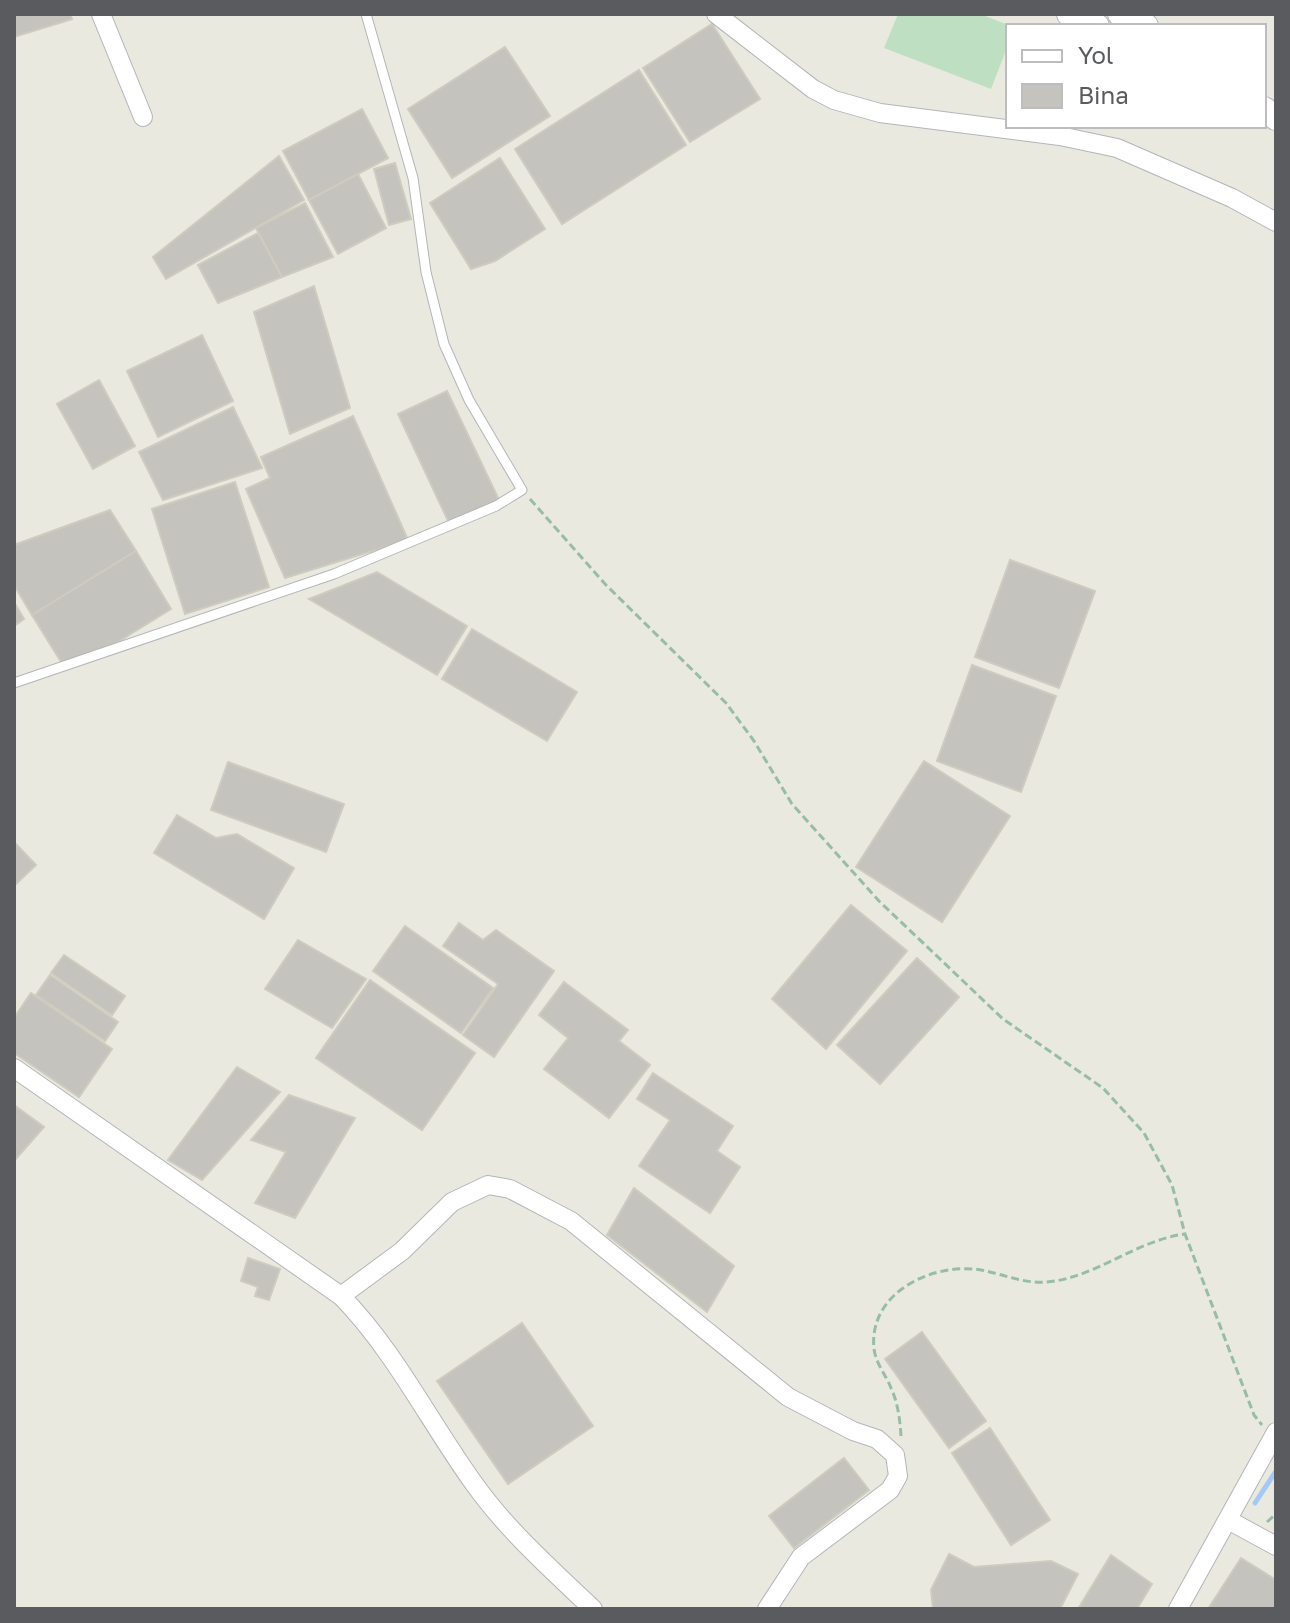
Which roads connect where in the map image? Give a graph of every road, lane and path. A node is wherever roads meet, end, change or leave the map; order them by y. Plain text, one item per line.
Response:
1 (101, 14) edge
2 (366, 14) edge
3 (716, 14) edge
4 (1069, 14) edge
5 (1092, 24) edge
6 (143, 117) dead end
7 (1276, 222) edge
8 (522, 490) junction
9 (14, 683) edge
10 (14, 1068) edge
11 (1185, 1234) junction
12 (341, 1296) junction
13 (1275, 1434) edge
14 (895, 1455) junction
15 (1230, 1521) junction
16 (1276, 1546) edge
17 (593, 1609) edge
18 (767, 1609) edge
19 (1178, 1609) edge

1 - 6 street
2 - 8 lane
3 - 7 street
4 - 5 street
8 - 9 lane
8 - 11 path
10 - 12 street
11 - 13 path
11 - 14 path
12 - 14 street
12 - 17 street
13 - 15 street
14 - 18 street
15 - 16 street
15 - 19 street

